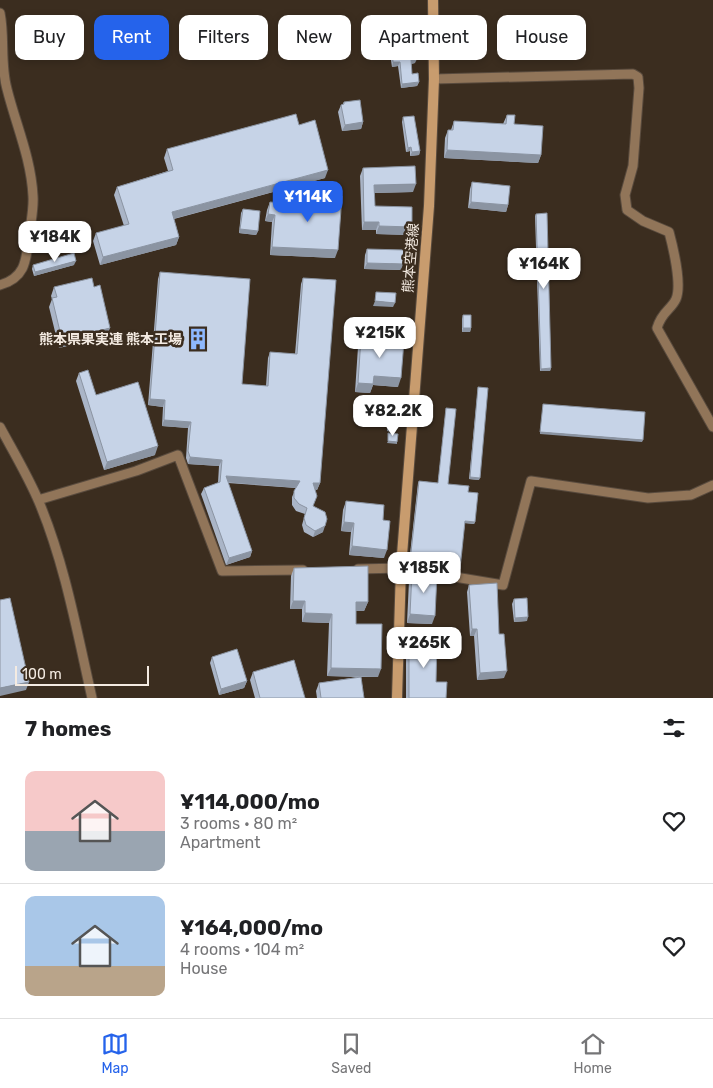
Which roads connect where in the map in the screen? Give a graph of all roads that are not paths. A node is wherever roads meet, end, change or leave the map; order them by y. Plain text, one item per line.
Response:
1 (432, 0) edge
2 (0, 13) edge
3 (434, 80) junction
4 (0, 285) edge
5 (0, 427) edge
6 (713, 427) edge
7 (713, 486) edge
8 (38, 500) junction
9 (401, 568) junction
10 (351, 569) edge
11 (311, 570) edge
12 (92, 698) edge
13 (397, 698) edge

1 - 3 main road, 熊本空港線
2 - 4 street
3 - 6 street
3 - 9 main road, 熊本空港線
5 - 8 street
7 - 9 street
8 - 11 street
8 - 12 street
9 - 10 street
9 - 13 main road, 熊本空港線

